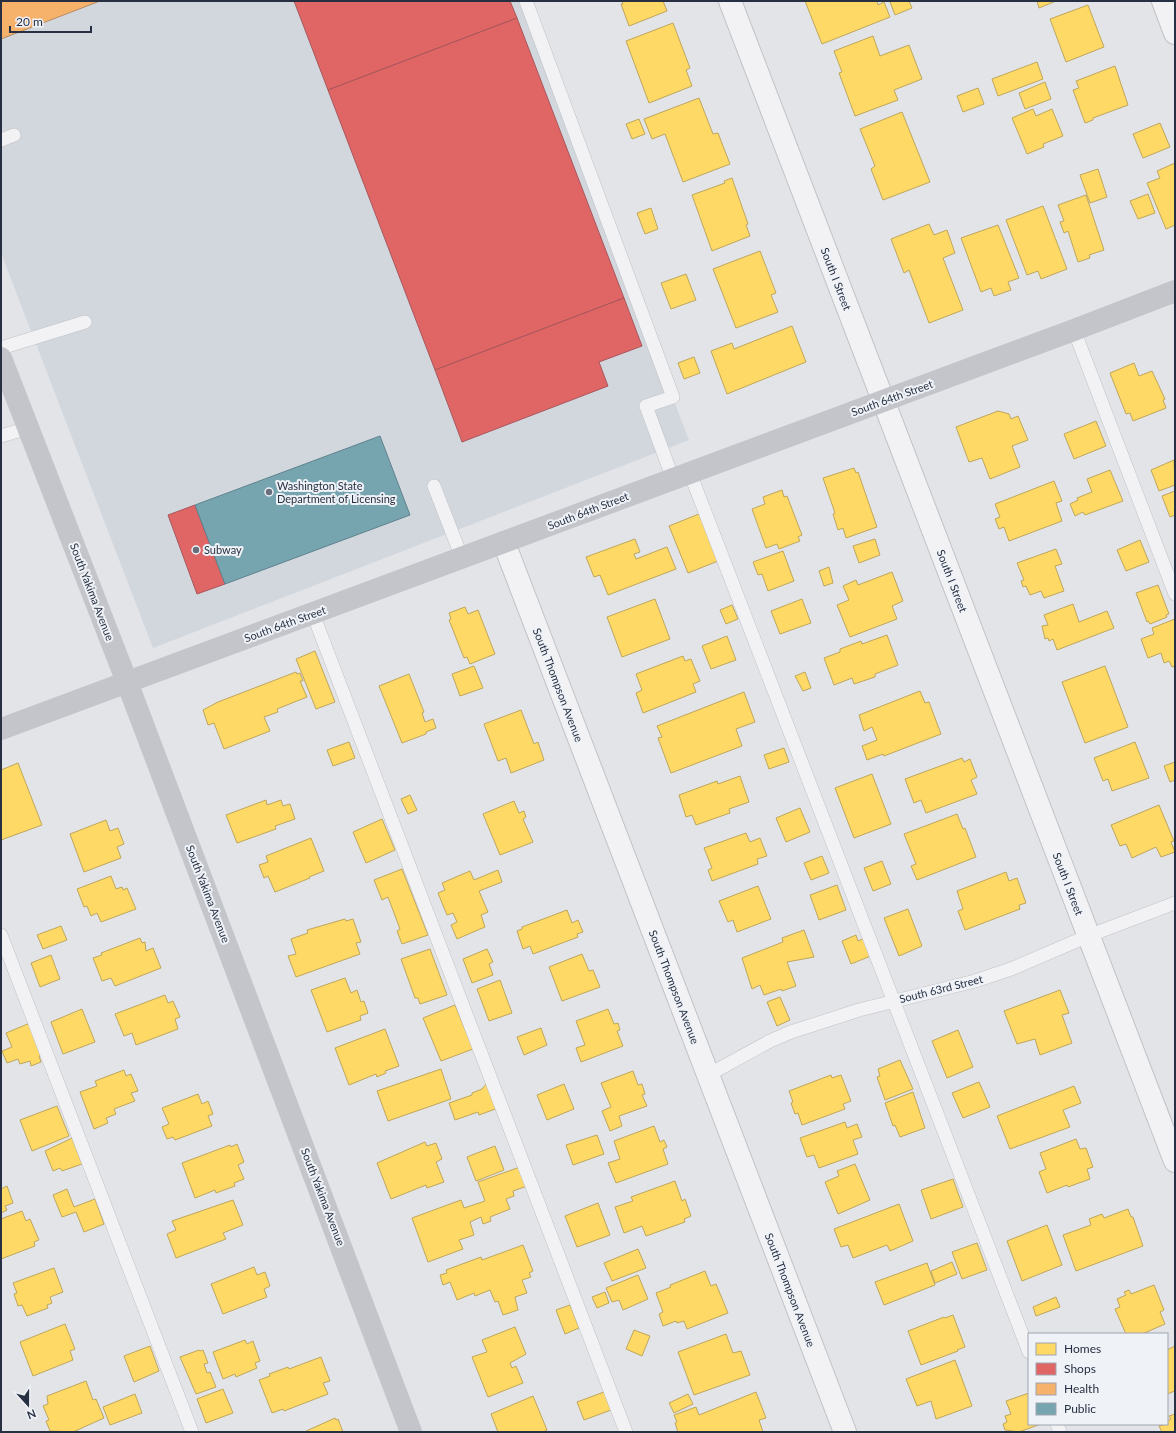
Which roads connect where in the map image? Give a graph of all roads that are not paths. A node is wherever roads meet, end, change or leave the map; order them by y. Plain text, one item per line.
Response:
1 (526, 1) edge
2 (730, 1) edge
3 (1163, 1) edge
4 (1175, 33) edge
5 (14, 135) dead end
6 (1, 140) edge
7 (1175, 291) edge
8 (85, 322) dead end
9 (1074, 330) junction
10 (1, 348) edge
11 (1, 358) edge
12 (883, 402) junction
13 (28, 428) junction
14 (1, 436) edge
15 (682, 476) junction
16 (434, 486) dead end
17 (504, 543) junction
18 (462, 558) junction
19 (1175, 594) edge
20 (313, 614) junction
21 (127, 682) junction
22 (1, 729) edge
23 (1175, 903) edge
24 (1, 935) edge
25 (1088, 936) junction
26 (894, 1001) junction
27 (708, 1075) junction
28 (1175, 1161) edge
29 (1028, 1349) edge
30 (192, 1432) edge
31 (411, 1432) edge
32 (626, 1432) edge
33 (844, 1432) edge

1 - 15 lane
2 - 12 street, South I Street
3 - 4 street
5 - 6 lane
7 - 9 street, South 64th Street
8 - 10 lane
9 - 12 street, South 64th Street
9 - 19 lane
11 - 13 street, South Yakima Avenue
12 - 15 street, South 64th Street
12 - 25 street, South I Street
13 - 14 lane
13 - 21 street, South Yakima Avenue
15 - 17 street, South 64th Street
15 - 26 lane
16 - 18 lane
17 - 18 street, South 64th Street
17 - 27 street, South Thompson Avenue
18 - 20 street, South 64th Street
20 - 21 street, South 64th Street
20 - 32 lane
21 - 22 street, South 64th Street
21 - 31 street, South Yakima Avenue
23 - 25 lane, South 63rd Street
24 - 30 lane
25 - 26 lane, South 63rd Street
25 - 28 street, South I Street
26 - 27 lane, South 63rd Street
26 - 29 lane
27 - 33 street, South Thompson Avenue

